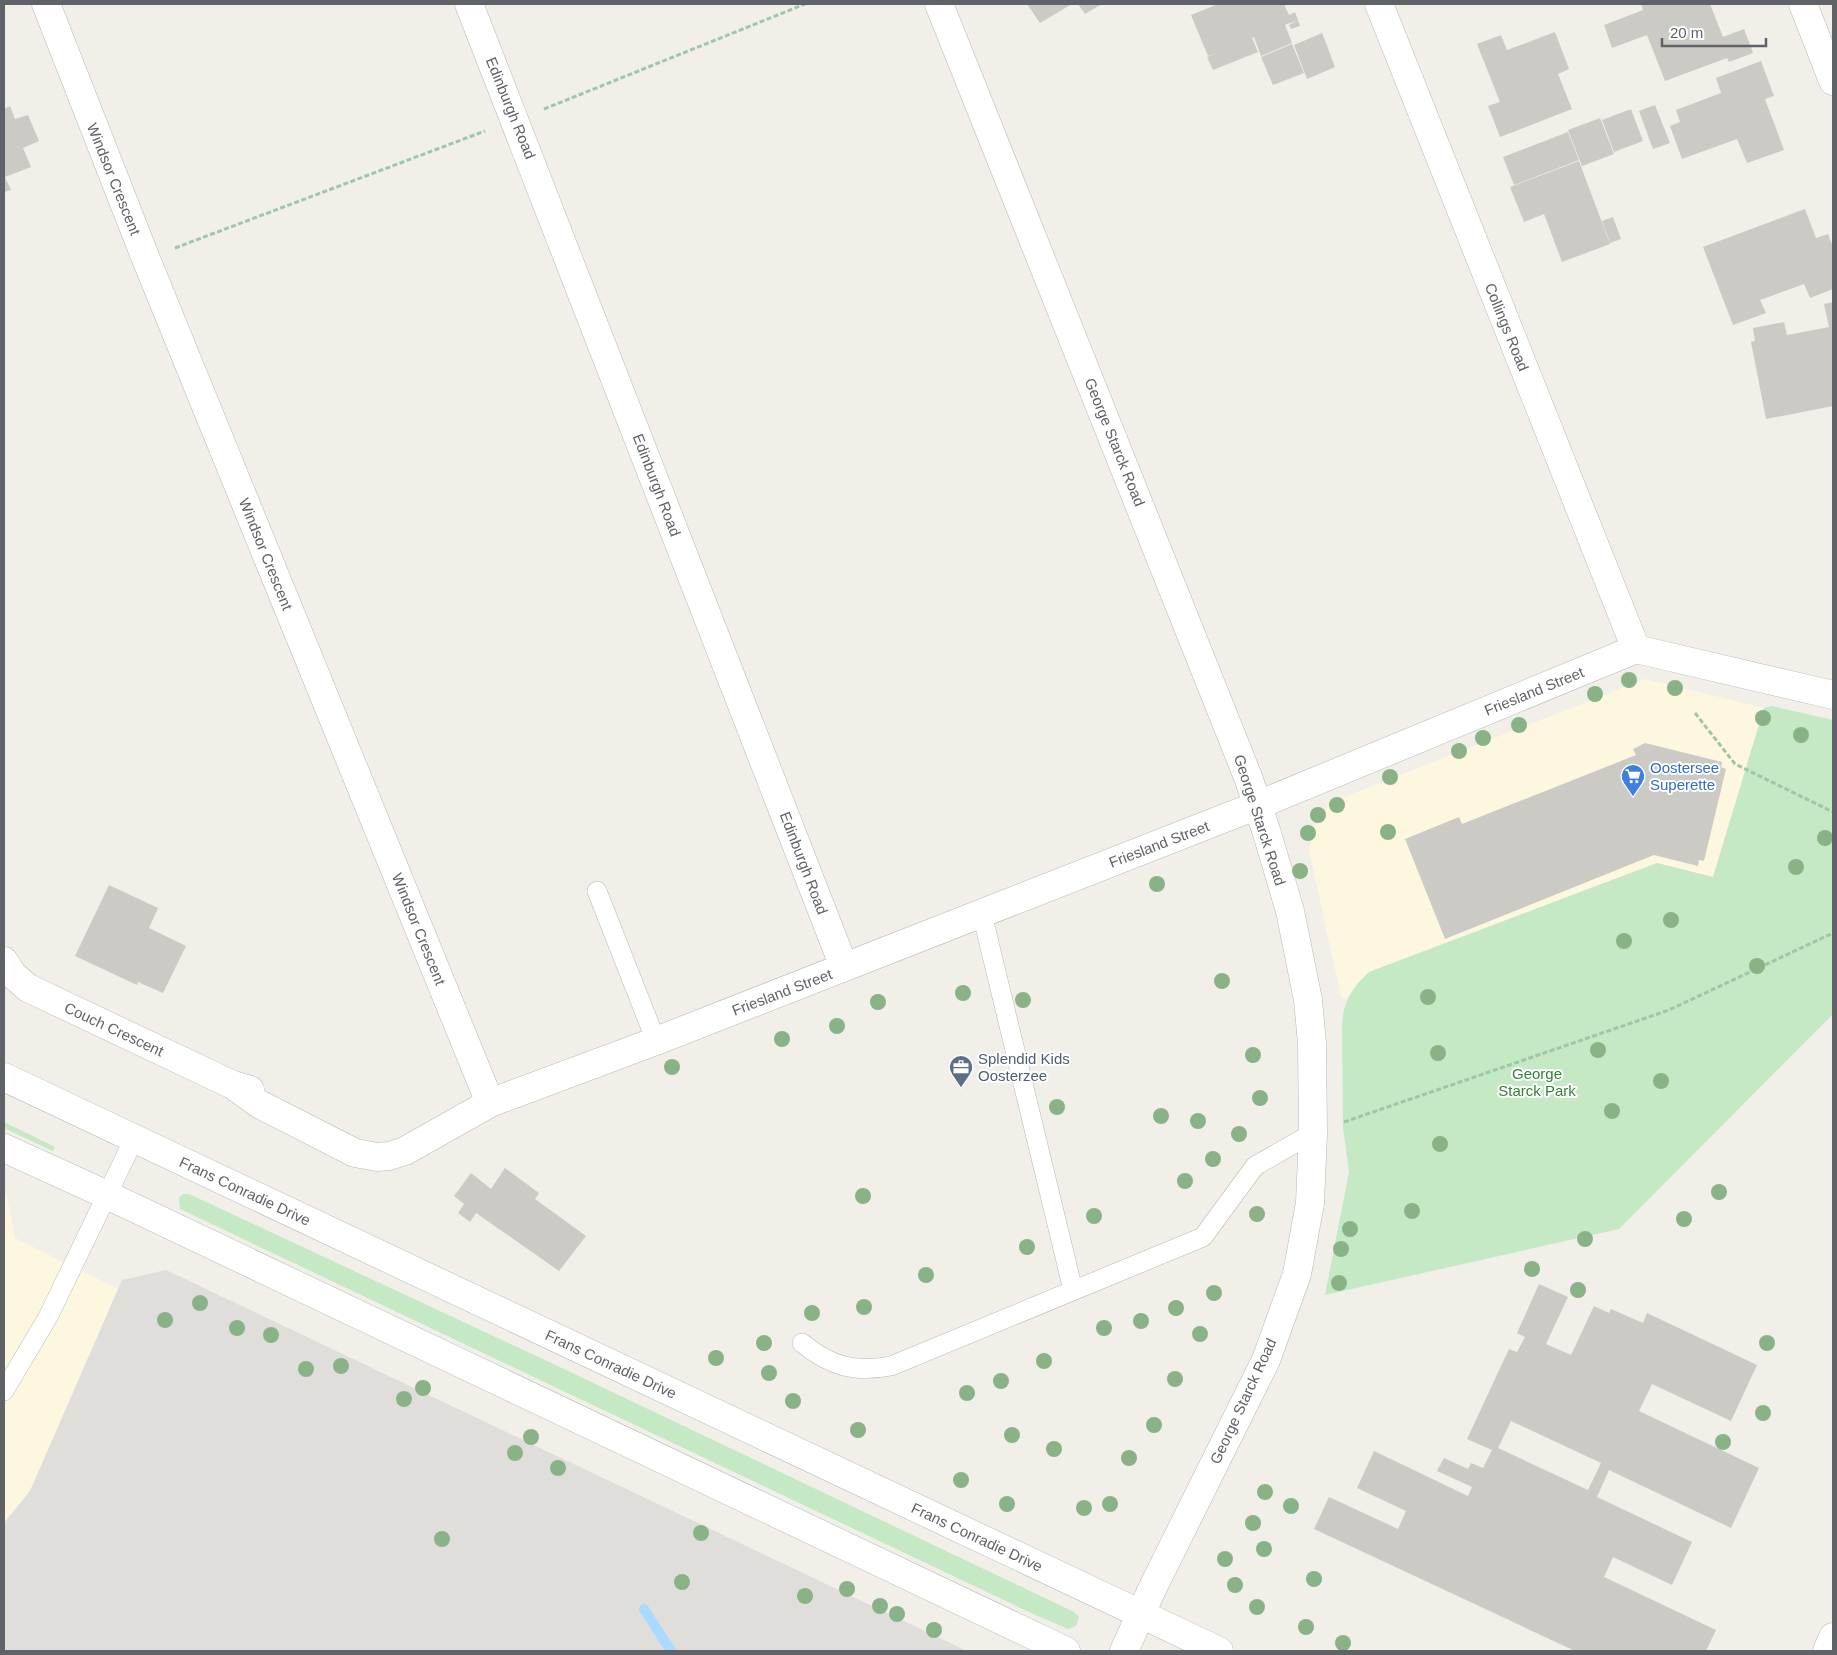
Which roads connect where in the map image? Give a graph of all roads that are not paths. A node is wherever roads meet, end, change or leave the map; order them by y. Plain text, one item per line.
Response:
1 (46, 4) edge
2 (469, 4) edge
3 (939, 4) edge
4 (1379, 4) edge
5 (1803, 4) edge
6 (1833, 81) edge
7 (1636, 649) junction
8 (1833, 696) edge
9 (1258, 805) junction
10 (597, 891) dead end
11 (982, 914) junction
12 (4, 961) edge
13 (844, 968) junction
14 (656, 1041) junction
15 (4, 1077) edge
16 (490, 1104) junction
17 (1313, 1133) junction
18 (134, 1139) junction
19 (4, 1148) edge
20 (107, 1195) junction
21 (1073, 1290) junction
22 (802, 1343) dead end
23 (4, 1391) edge
24 (1141, 1615) junction
25 (1833, 1637) edge
26 (1066, 1651) edge
27 (1124, 1651) edge
28 (1219, 1651) edge
29 (1827, 1651) edge

1 - 16 street, Windsor Crescent
2 - 13 street, Edinburgh Road
3 - 9 street, George Starck Road
4 - 7 street, Collings Road
5 - 6 street
7 - 8 street
7 - 9 street, Friesland Street
9 - 11 street, Friesland Street
9 - 17 street, George Starck Road
10 - 14 lane
11 - 13 street, Friesland Street
11 - 21 lane
12 - 16 street, Couch Crescent
13 - 14 street, Friesland Street
14 - 16 street, Friesland Street
15 - 18 street, Frans Conradie Drive
17 - 21 lane
17 - 24 street, George Starck Road
18 - 20 lane
18 - 24 street, Frans Conradie Drive
19 - 20 street
20 - 23 lane
20 - 26 street
21 - 22 lane
24 - 27 street, George Starck Road
24 - 28 street, Frans Conradie Drive
25 - 29 street

